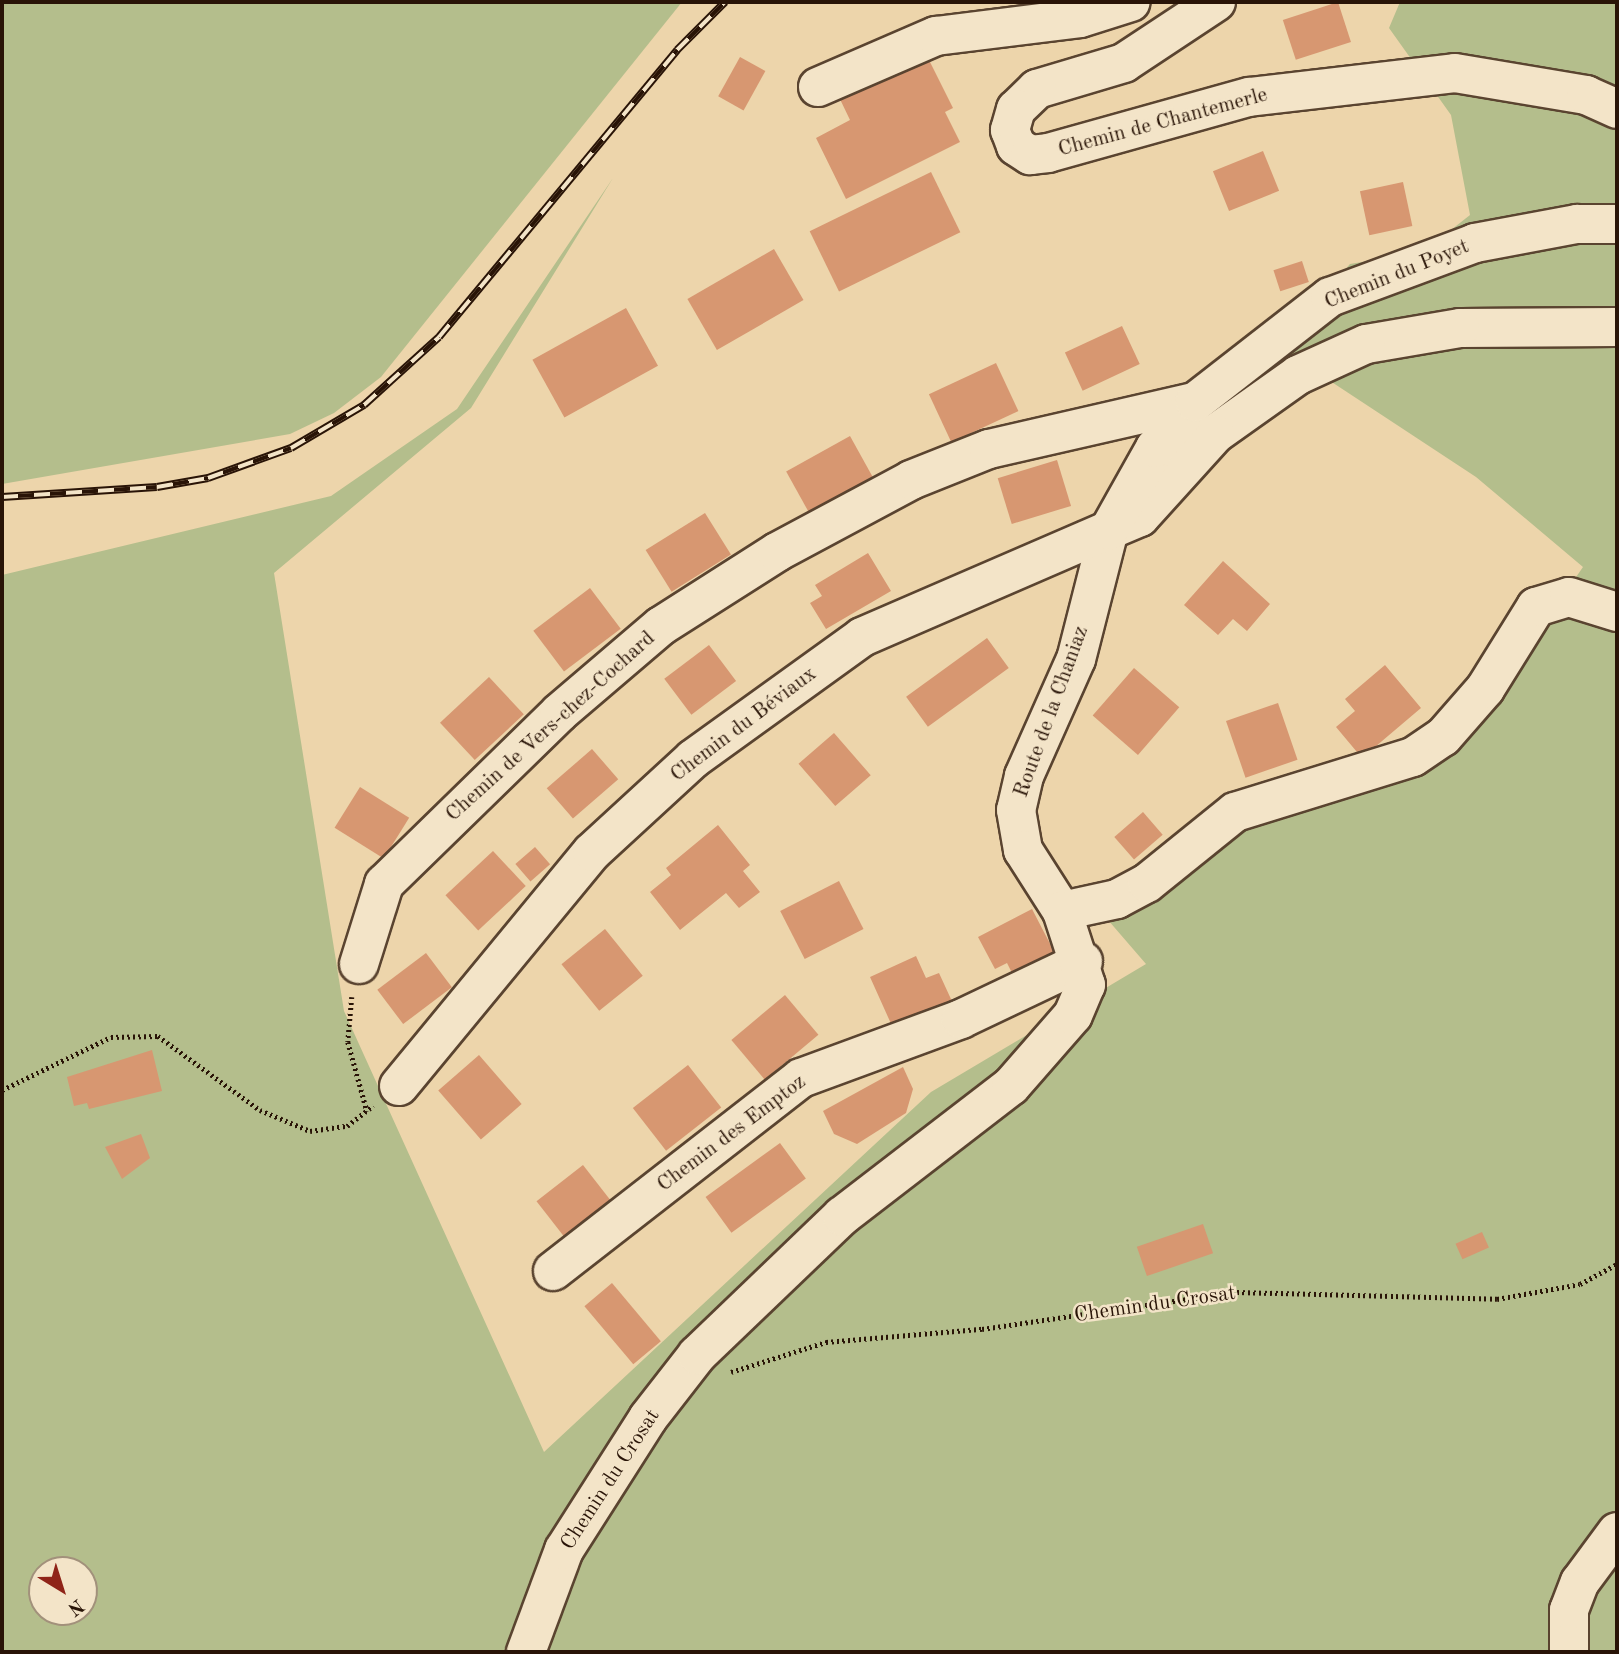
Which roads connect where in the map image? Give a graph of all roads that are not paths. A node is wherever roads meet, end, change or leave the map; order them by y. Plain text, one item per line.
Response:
1 (1131, 2) edge
2 (1216, 2) edge
3 (818, 87) dead end
4 (1617, 109) edge
5 (1617, 224) edge
6 (1617, 327) edge
7 (1195, 402) junction
8 (1109, 530) junction
9 (1617, 612) edge
10 (1062, 911) junction
11 (1083, 961) junction
12 (359, 964) road end
13 (399, 1086) road end
14 (553, 1271) dead end
15 (1617, 1532) edge
16 (526, 1652) edge
17 (1569, 1652) edge

1 - 3 street
2 - 4 street, Chemin de Chantemerle
5 - 7 street, Chemin du Poyet
6 - 8 street
7 - 8 street, Chemin du Poyet
7 - 12 street, Chemin de Vers-chez-Cochard
8 - 10 street, Route de la Chaniaz
8 - 13 street, Chemin du Béviaux
9 - 10 street
10 - 11 street, Chemin du Crosat
11 - 14 street, Chemin des Emptoz
11 - 16 street, Chemin du Crosat
15 - 17 street

